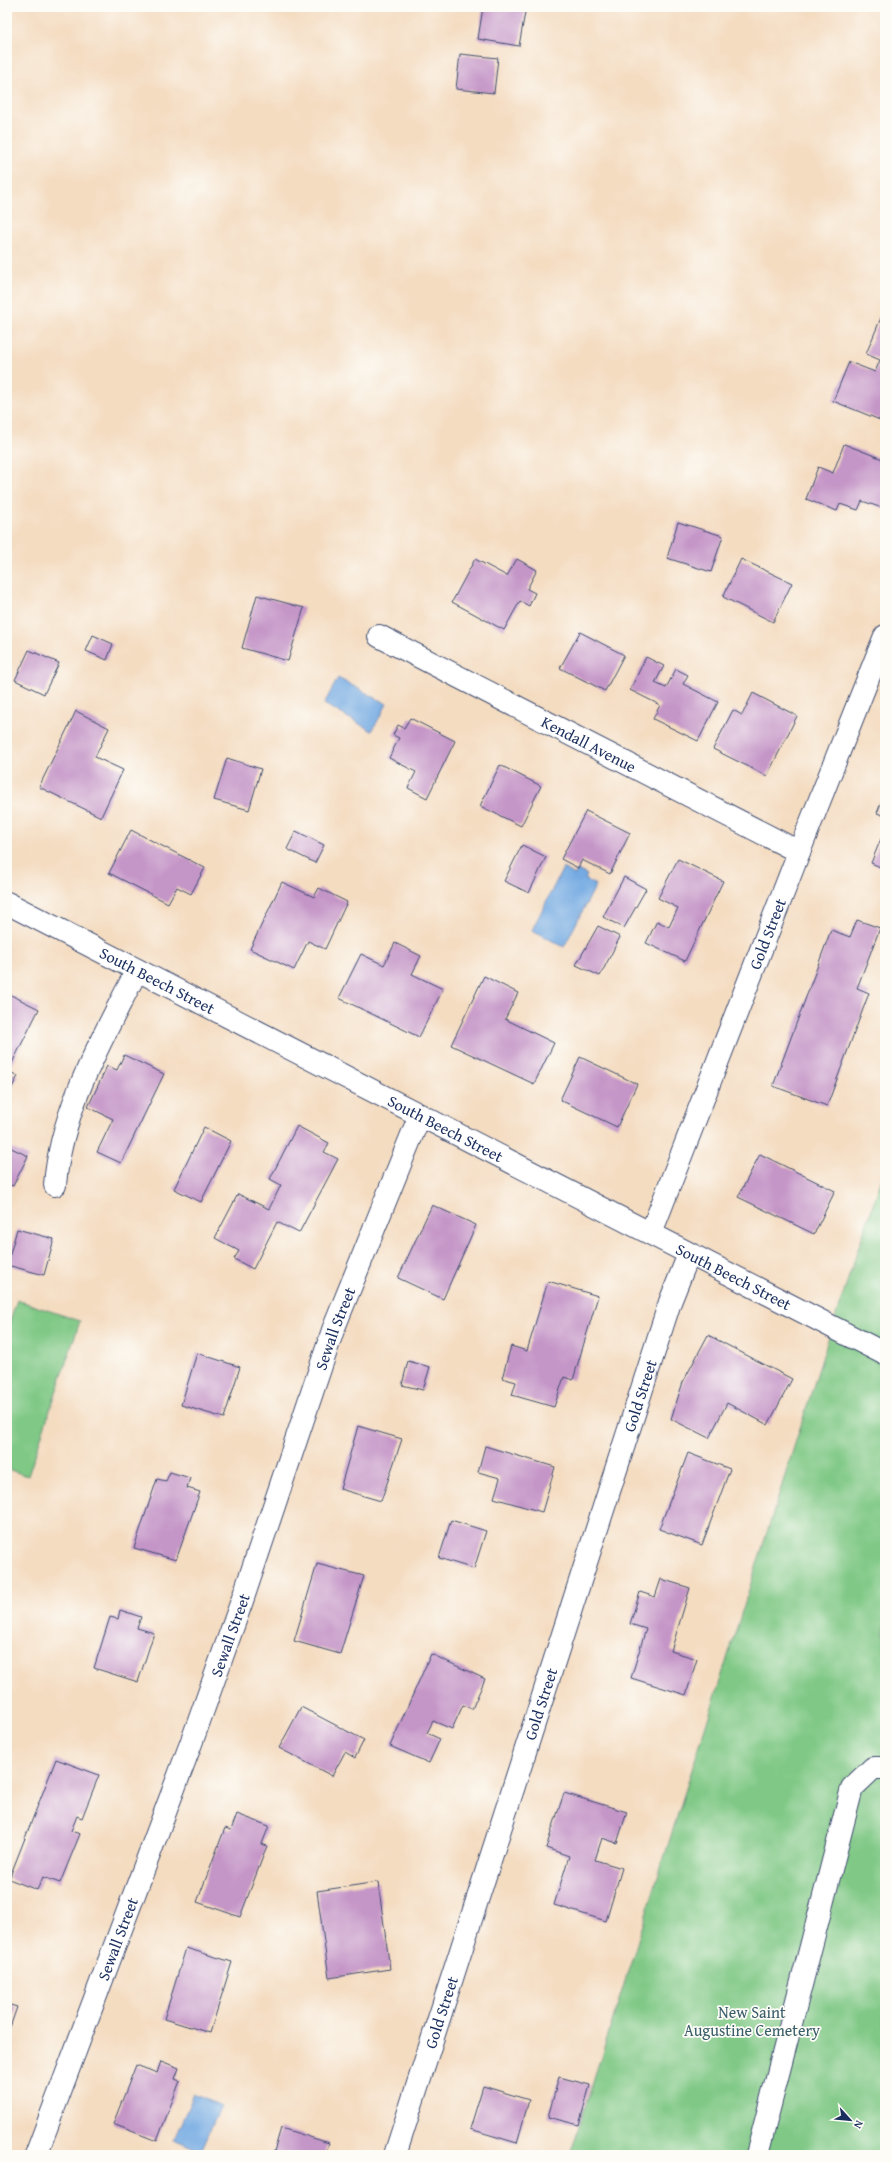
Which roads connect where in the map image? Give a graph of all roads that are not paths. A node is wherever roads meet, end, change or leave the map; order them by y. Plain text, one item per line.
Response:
1 (379, 636) dead end
2 (885, 636) edge
3 (799, 852) junction
4 (7, 903) edge
5 (137, 970) junction
6 (420, 1115) junction
7 (55, 1185) dead end
8 (651, 1233) junction
9 (689, 1254) junction
10 (885, 1354) edge
11 (885, 1768) edge
12 (36, 2155) edge
13 (395, 2155) edge
14 (757, 2155) edge

1 - 3 street, Kendall Avenue
2 - 3 street, Gold Street
3 - 8 street, Gold Street
4 - 5 street, South Beech Street
5 - 6 street, South Beech Street
5 - 7 street
6 - 8 street, South Beech Street
6 - 12 street, Sewall Street
8 - 9 street, South Beech Street
9 - 10 street, South Beech Street
9 - 13 street, Gold Street
11 - 14 street

